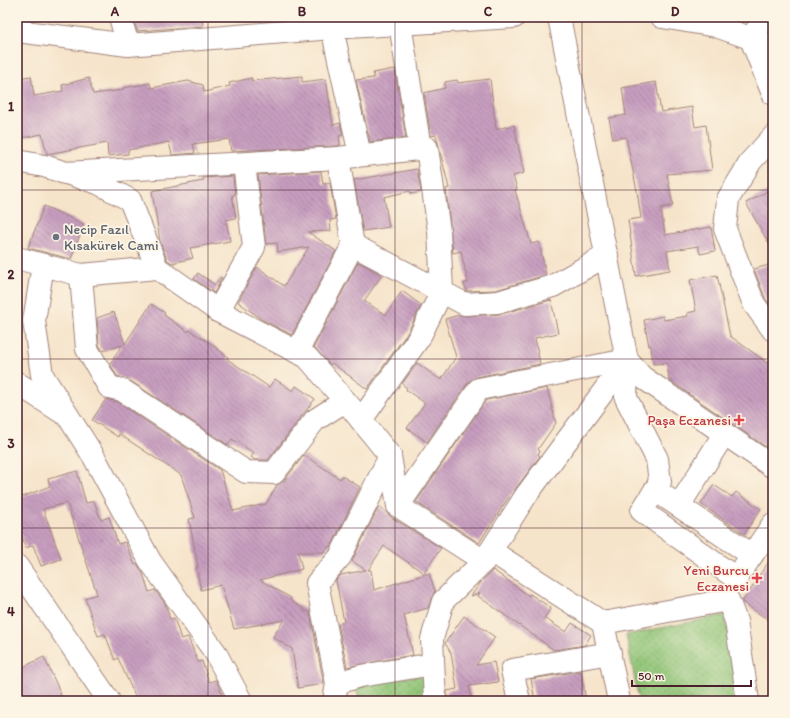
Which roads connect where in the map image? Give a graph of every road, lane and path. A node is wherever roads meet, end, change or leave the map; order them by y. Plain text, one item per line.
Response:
1 (120, 17) edge
2 (514, 17) edge
3 (559, 17) edge
4 (662, 17) edge
5 (764, 17) edge
6 (329, 22) edge
7 (392, 22) edge
8 (17, 31) edge
9 (751, 39) junction
10 (128, 45) junction
11 (773, 46) edge
12 (773, 94) edge
13 (773, 137) edge
14 (420, 148) junction
15 (360, 155) junction
16 (338, 158) junction
17 (17, 161) edge
18 (244, 164) junction
19 (64, 173) junction
20 (353, 245) junction
21 (607, 255) junction
22 (17, 258) edge
23 (43, 265) junction
24 (157, 268) junction
25 (81, 275) junction
26 (442, 291) junction
27 (218, 312) junction
28 (773, 330) edge
29 (297, 352) junction
30 (627, 360) junction
31 (17, 383) edge
32 (345, 401) junction
33 (68, 417) junction
34 (361, 420) junction
35 (724, 434) junction
36 (390, 456) junction
37 (773, 466) edge
38 (655, 490) junction
39 (398, 506) junction
40 (679, 506) junction
41 (773, 524) edge
42 (752, 555) junction
43 (487, 556) junction
44 (17, 566) edge
45 (737, 579) junction
46 (728, 600) junction
47 (603, 623) junction
48 (610, 653) junction
49 (433, 664) junction
50 (336, 692) edge
51 (109, 701) edge
52 (241, 701) edge
53 (435, 701) edge
54 (519, 701) edge
55 (619, 701) edge
56 (748, 701) edge

1 - 10 street
2 - 7 street
3 - 21 street
4 - 9 street
5 - 9 street
6 - 7 street
6 - 10 street
6 - 15 street
7 - 14 street
8 - 10 street
9 - 11 street
9 - 12 street
13 - 28 street
14 - 15 street
14 - 26 street
15 - 16 street
16 - 18 street
16 - 20 street
17 - 19 street
18 - 19 street
18 - 27 street
19 - 24 street
20 - 26 street
20 - 29 street
21 - 26 street
21 - 30 street
22 - 23 street
23 - 25 street
23 - 33 street
24 - 25 street
24 - 27 street
25 - 32 street
26 - 34 street
27 - 29 street
29 - 32 street
30 - 35 street
30 - 38 street
30 - 39 street
30 - 43 street
31 - 33 street
32 - 34 street
33 - 52 street
34 - 36 street
35 - 37 street
35 - 40 street
36 - 39 street
36 - 50 street
38 - 40 street
38 - 45 street
39 - 43 street
40 - 42 street
41 - 42 street
42 - 45 street
43 - 47 street
43 - 49 street
44 - 51 street
45 - 46 street
46 - 47 street
46 - 56 street
47 - 48 street
48 - 54 street
48 - 55 street
49 - 50 street
49 - 53 street

